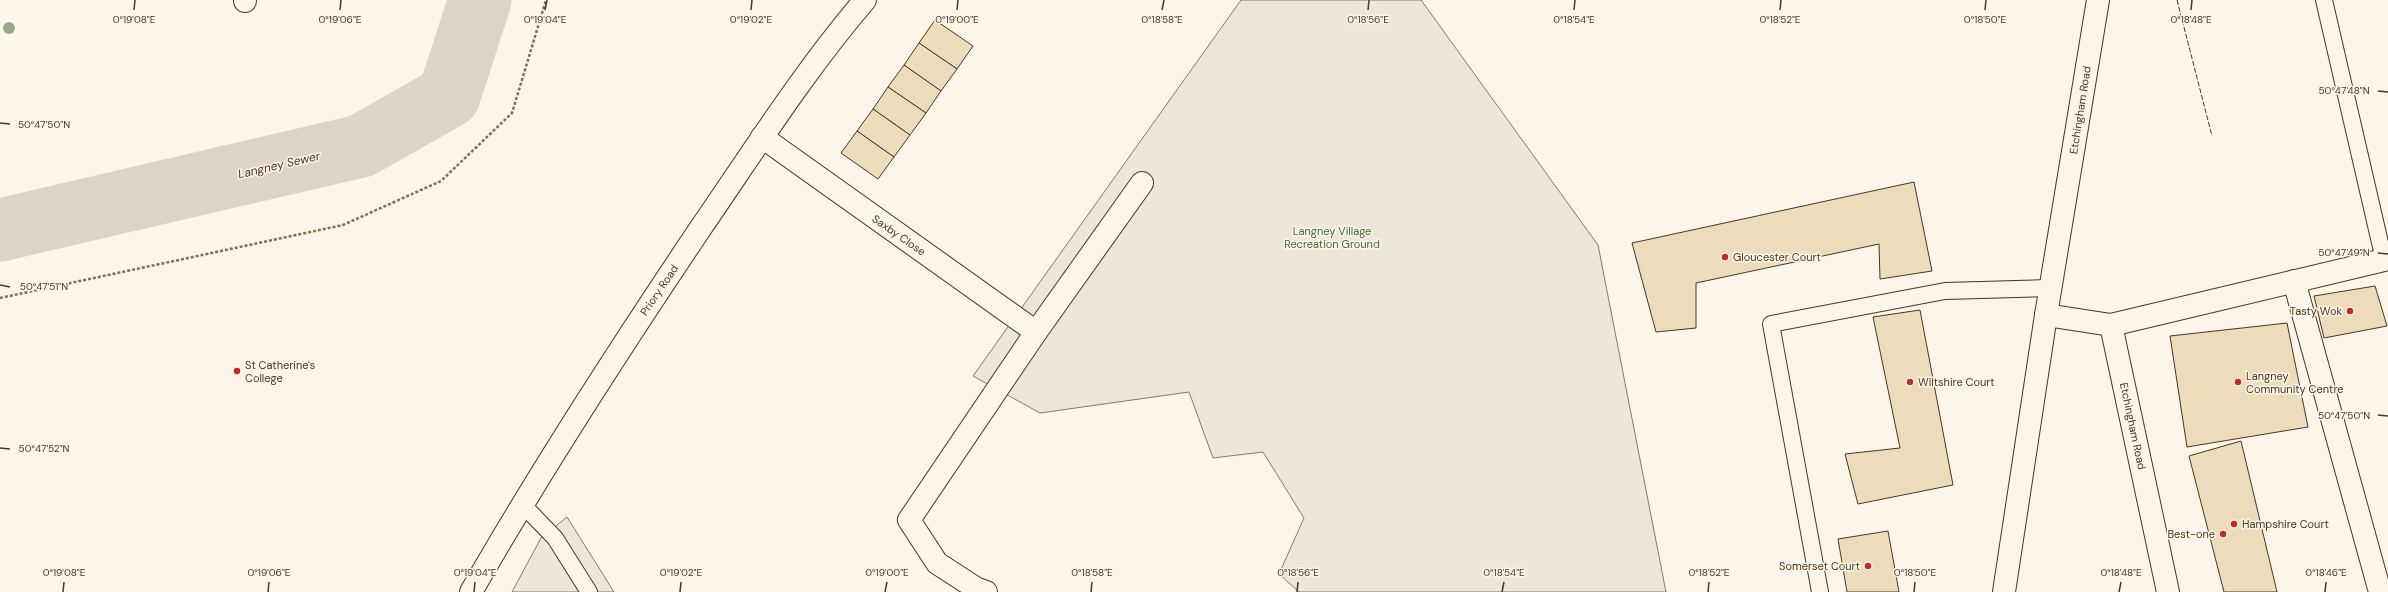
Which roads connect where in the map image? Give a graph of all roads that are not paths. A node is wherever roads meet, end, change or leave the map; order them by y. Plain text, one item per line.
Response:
1 (865, 0) edge
2 (2098, 0) edge
3 (2324, 0) edge
4 (762, 137) junction
5 (1142, 183) dead end
6 (2384, 260) joint
7 (2294, 281) junction
8 (2050, 288) junction
9 (2046, 315) junction
10 (2111, 325) junction
11 (1036, 332) junction
12 (522, 504) junction
13 (471, 592) edge
14 (589, 592) edge
15 (986, 592) edge
16 (1820, 592) edge
17 (2004, 592) edge
18 (2168, 592) edge
19 (2380, 592) edge

1 - 4 street, Priory Road
2 - 8 street, Etchingham Road
3 - 6 lane
4 - 11 street, Saxby Close
4 - 12 street, Priory Road
5 - 11 street
6 - 7 street
7 - 10 street
7 - 19 street
8 - 9 street, Etchingham Road
8 - 16 lane
9 - 10 street
9 - 17 street, Etchingham Road
10 - 18 street, Etchingham Road
11 - 15 street
12 - 13 street, Priory Road
12 - 14 lane

